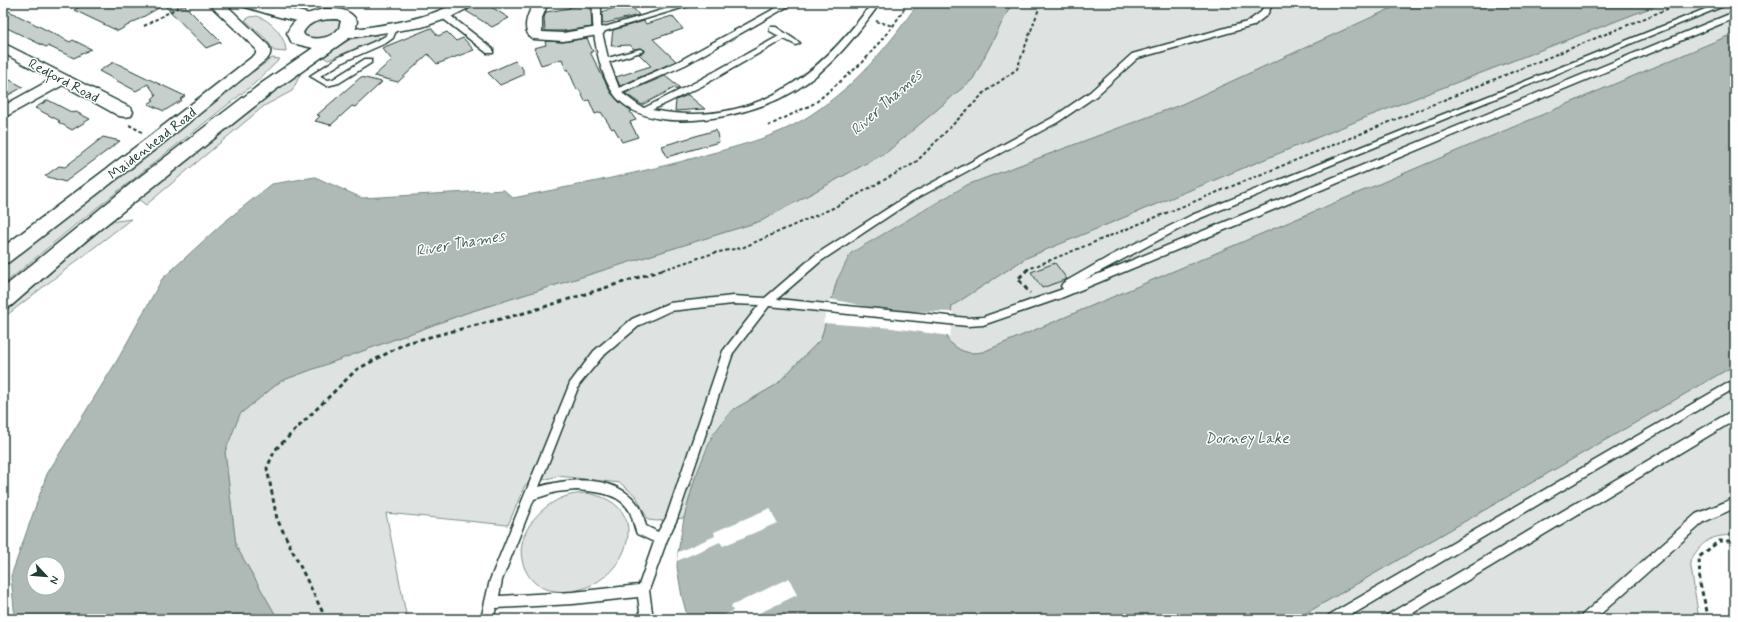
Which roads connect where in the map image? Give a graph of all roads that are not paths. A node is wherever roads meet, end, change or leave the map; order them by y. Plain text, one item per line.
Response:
1 (324, 3) edge
2 (467, 3) edge
3 (541, 3) edge
4 (597, 3) edge
5 (694, 3) edge
6 (790, 3) edge
7 (876, 3) edge
8 (1270, 3) edge
9 (1727, 3) edge
10 (218, 5) dead end
11 (253, 5) edge
12 (346, 13) edge
13 (444, 15) junction
14 (1735, 15) edge
15 (311, 18) junction
16 (235, 21) junction
17 (393, 28) junction
18 (773, 29) dead end
19 (598, 31) junction
20 (296, 36) junction
21 (339, 36) junction
22 (784, 36) junction
23 (796, 43) dead end
24 (3, 47) edge
25 (490, 51) dead end
26 (640, 51) dead end
27 (368, 61) dead end
28 (605, 61) junction
29 (63, 79) junction
30 (268, 87) junction
31 (618, 92) junction
32 (644, 111) junction
33 (3, 112) edge
34 (125, 112) road end
35 (3, 257) edge
36 (1035, 299) junction
37 (3, 300) edge
38 (767, 302) junction
39 (1735, 383) edge
40 (1735, 414) edge
41 (531, 495) junction
42 (1735, 503) edge
43 (661, 539) junction
44 (643, 590) junction
45 (490, 602) junction
46 (487, 619) edge
47 (647, 619) edge
48 (1333, 619) edge
49 (1391, 619) edge
50 (1586, 619) edge

1 - 15 main road
2 - 13 street
3 - 19 street
4 - 19 lane
5 - 19 lane
6 - 31 lane
7 - 32 lane
8 - 38 lane
9 - 36 lane
10 - 16 street, Maidenhead Road
11 - 15 street
11 - 16 street
11 - 20 street
12 - 15 main road
12 - 17 street
12 - 21 main road
13 - 17 street
13 - 25 lane
14 - 36 lane
15 - 20 main road
16 - 35 street, Maidenhead Road
17 - 21 street
17 - 27 lane
18 - 22 lane
19 - 28 lane
20 - 21 main road
20 - 30 main road, Maidenhead Road
21 - 30 main road, Maidenhead Road
22 - 23 lane
22 - 32 lane
24 - 29 street, Redford Road
26 - 28 lane
28 - 31 lane
29 - 33 street
29 - 34 street, Redford Road
30 - 37 main road, Maidenhead Road
31 - 32 lane
36 - 38 lane
38 - 41 lane
38 - 43 lane
39 - 48 lane
40 - 49 lane
41 - 43 lane
41 - 45 lane
42 - 50 lane
43 - 44 lane
44 - 45 lane
44 - 47 lane
45 - 46 lane

